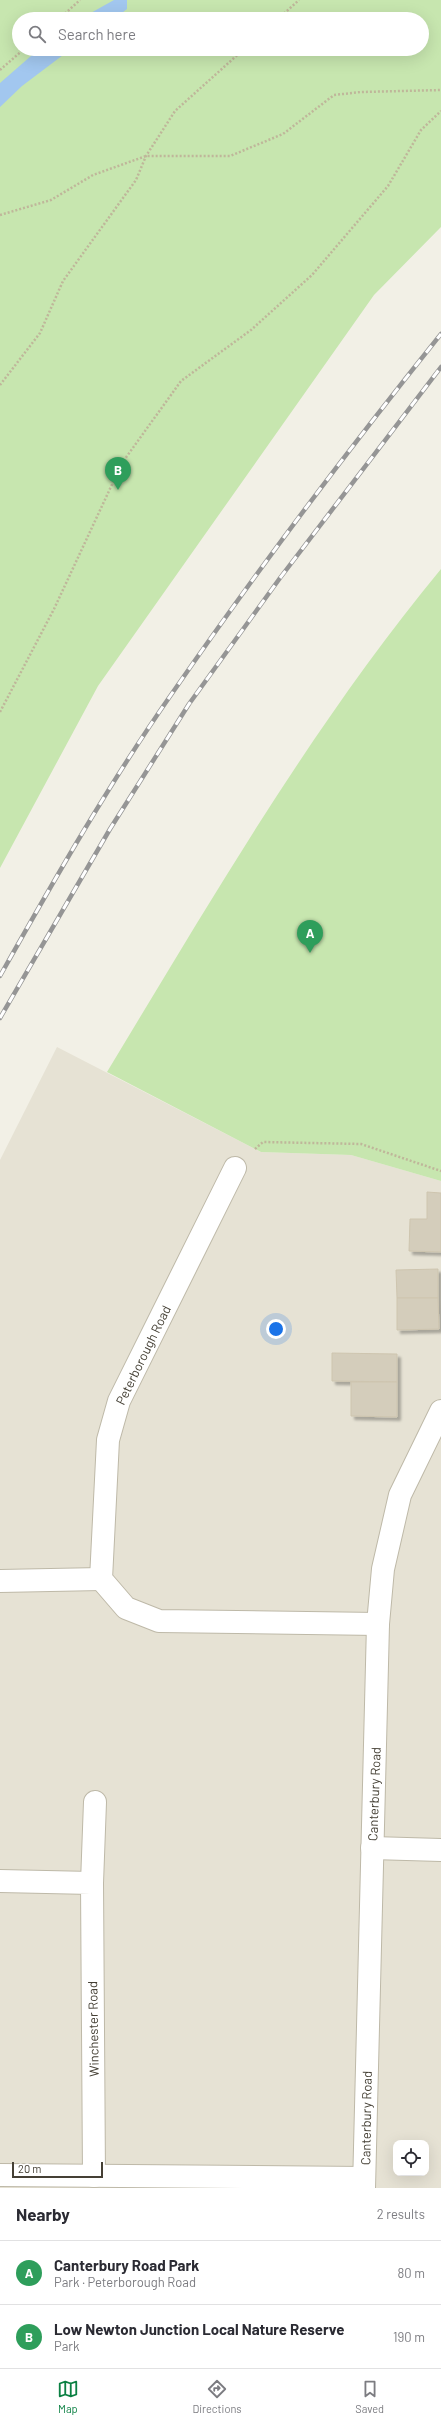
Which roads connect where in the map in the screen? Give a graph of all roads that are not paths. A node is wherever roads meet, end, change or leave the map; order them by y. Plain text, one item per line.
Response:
1 (235, 1168) road end
2 (441, 1412) edge
3 (434, 1442) edge
4 (101, 1579) junction
5 (0, 1581) edge
6 (378, 1624) junction
7 (95, 1802) dead end
8 (372, 1848) junction
9 (441, 1850) edge
10 (0, 1880) edge
11 (92, 1883) junction
12 (0, 2175) edge
13 (94, 2176) junction
14 (364, 2183) edge

1 - 4 street, Peterborough Road
2 - 3 street, Canterbury Road
3 - 6 street, Canterbury Road
4 - 5 street
4 - 6 street
6 - 8 street, Canterbury Road
7 - 11 street, Winchester Road
8 - 9 street
8 - 14 street, Canterbury Road
10 - 11 street
11 - 13 street, Winchester Road
12 - 13 street
13 - 14 street

